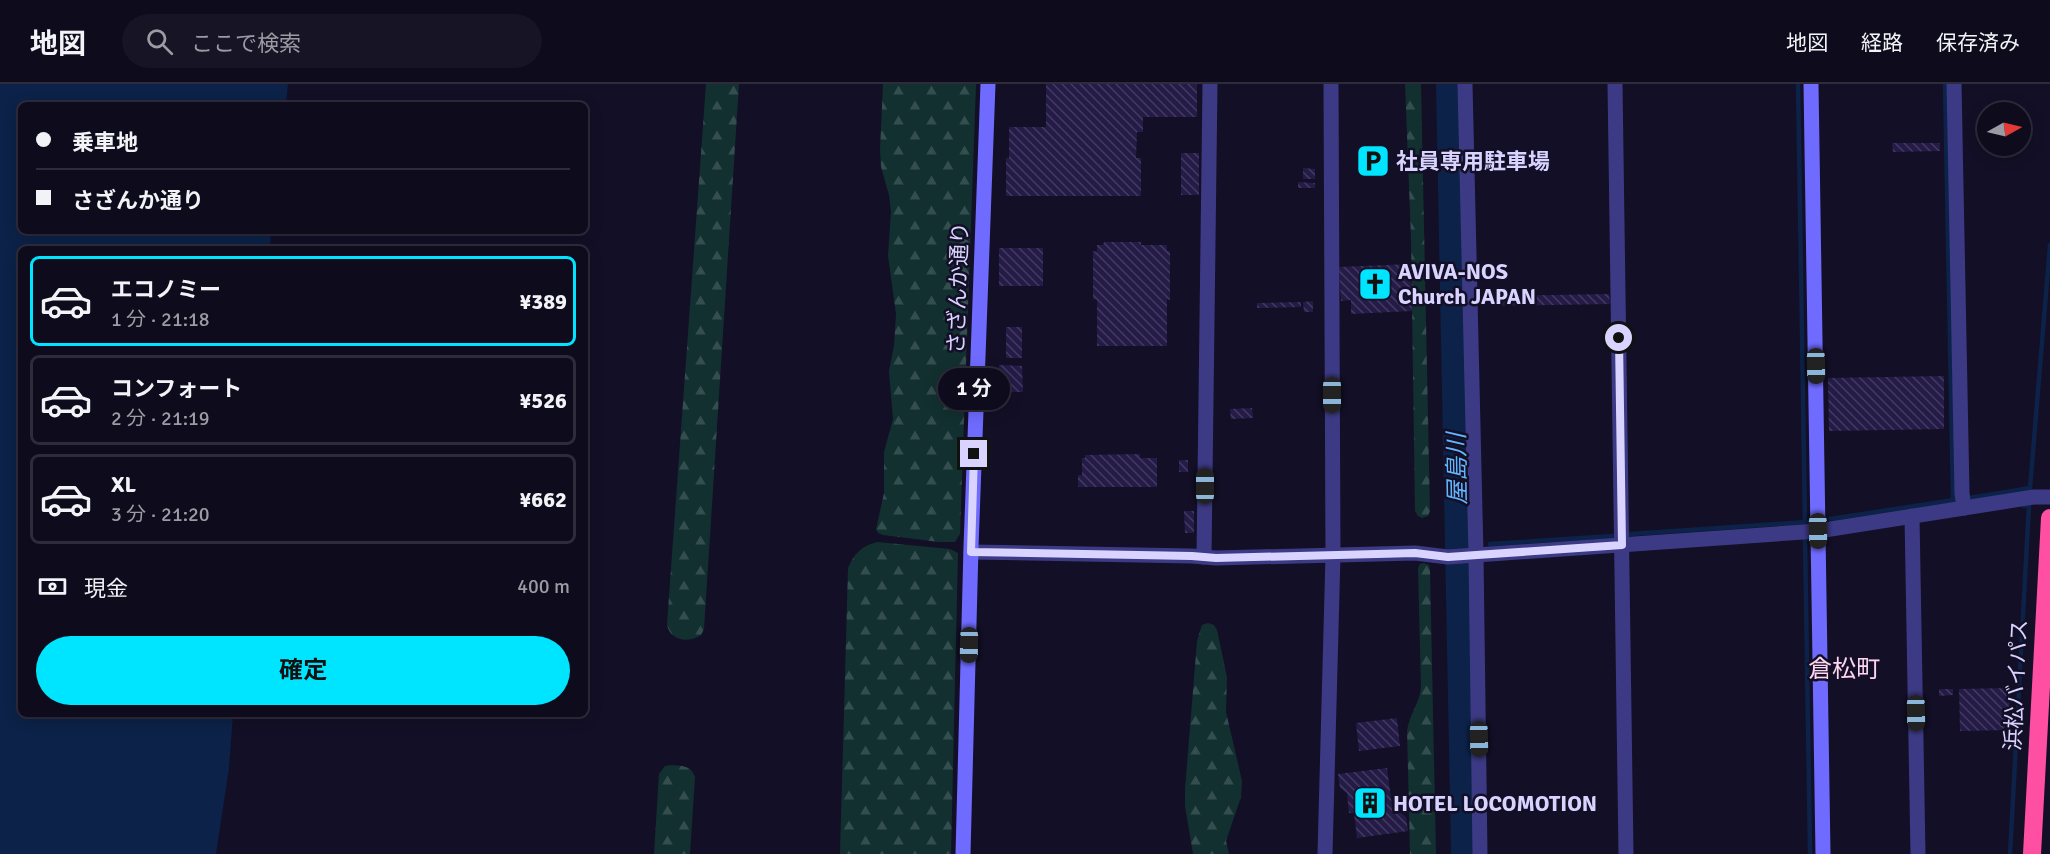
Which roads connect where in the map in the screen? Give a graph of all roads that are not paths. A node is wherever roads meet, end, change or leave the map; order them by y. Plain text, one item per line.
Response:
1 (988, 84) edge
2 (1210, 84) edge
3 (1330, 84) edge
4 (1465, 84) edge
5 (1615, 84) edge
6 (1811, 84) edge
7 (1953, 84) edge
8 (2050, 497) edge
9 (1964, 508) junction
10 (1912, 516) junction
11 (2050, 518) edge
12 (1818, 531) junction
13 (1622, 545) junction
14 (971, 552) junction
15 (1333, 555) junction
16 (1473, 555) junction
17 (1204, 557) junction
18 (963, 854) edge
19 (1325, 854) edge
20 (1480, 854) edge
21 (1626, 854) edge
22 (1823, 854) edge
23 (1918, 854) edge
24 (2032, 854) edge

1 - 14 street, さざんか通り
2 - 17 street
3 - 15 street
4 - 16 street
5 - 13 street
6 - 12 street
7 - 9 street
8 - 9 street
9 - 10 street
10 - 12 street
10 - 23 street
11 - 24 highway, 浜松バイパス
12 - 13 street
12 - 22 street
13 - 16 street
13 - 21 street
14 - 17 street
14 - 18 street, さざんか通り
15 - 16 street
15 - 17 street
15 - 19 street
16 - 20 street

